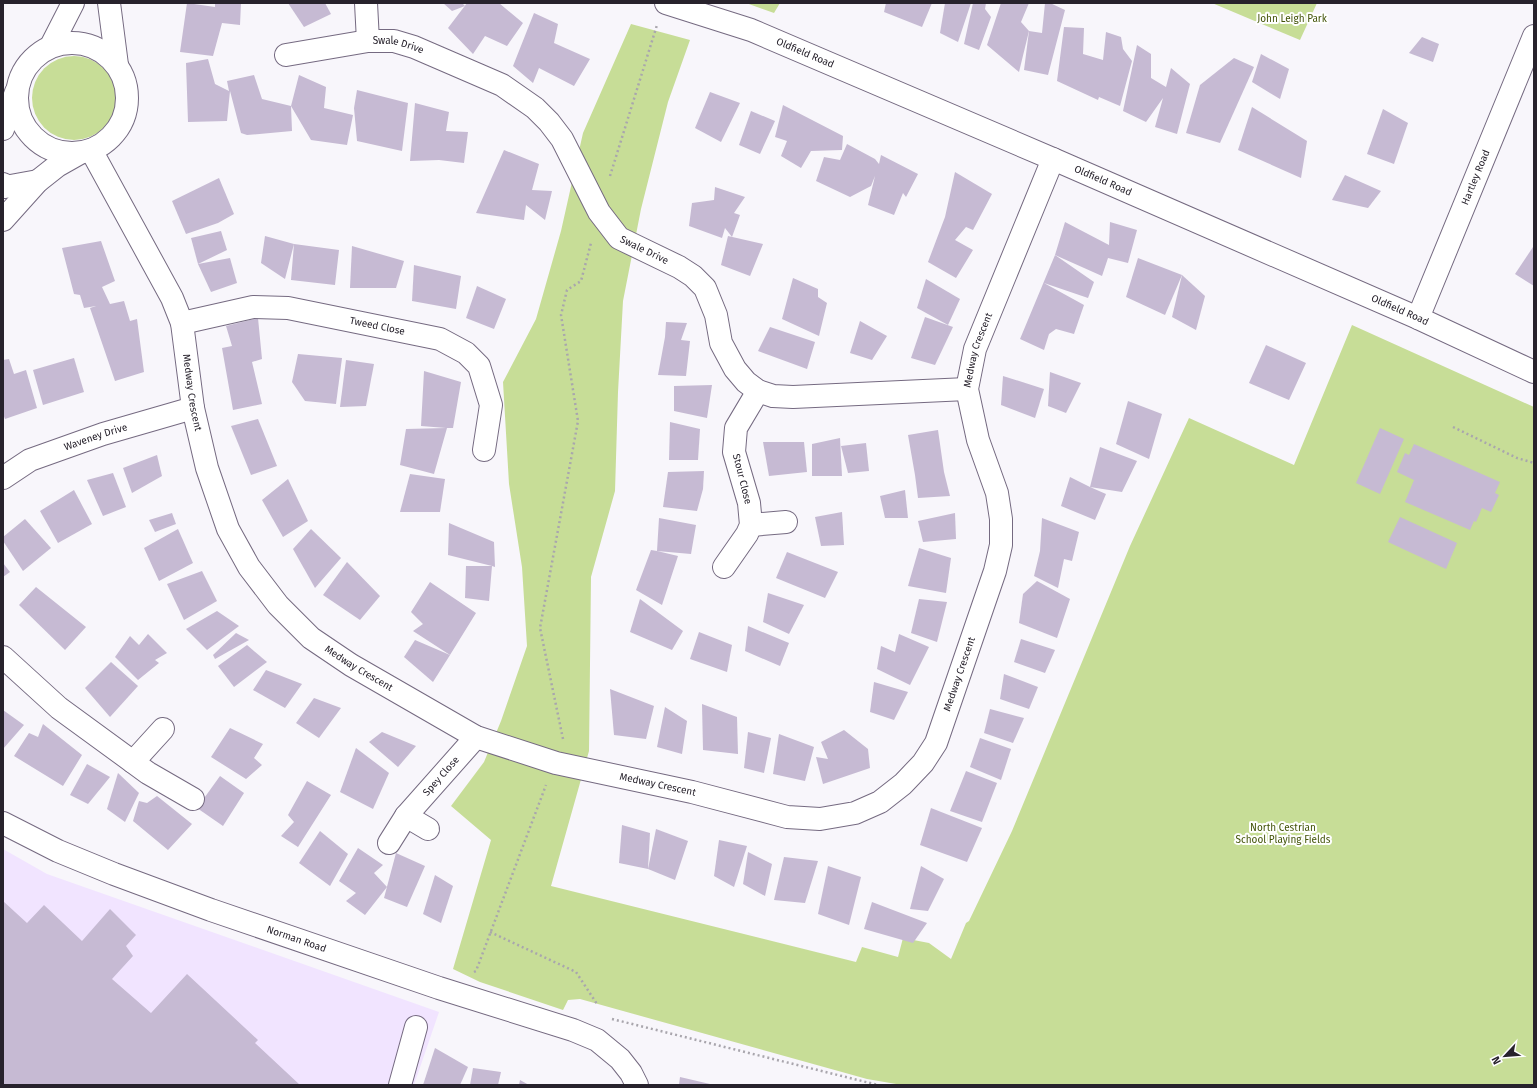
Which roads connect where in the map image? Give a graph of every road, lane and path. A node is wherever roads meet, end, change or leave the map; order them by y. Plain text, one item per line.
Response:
1 (73, 3) edge
2 (109, 3) edge
3 (366, 3) edge
4 (662, 10) edge
5 (1534, 36) edge
6 (368, 42) junction
7 (51, 46) junction
8 (286, 55) dead end
9 (117, 65) junction
10 (17, 89) junction
11 (3, 129) edge
12 (86, 151) junction
13 (1053, 159) junction
14 (38, 181) junction
15 (3, 184) edge
16 (599, 212) junction
17 (3, 220) edge
18 (1418, 318) junction
19 (182, 323) junction
20 (1534, 372) edge
21 (967, 389) junction
22 (758, 391) junction
23 (193, 408) junction
24 (1453, 427) dead end
25 (484, 450) dead end
26 (1534, 463) edge
27 (3, 478) edge
28 (786, 522) dead end
29 (751, 525) junction
30 (724, 567) dead end
31 (3, 657) edge
32 (163, 729) dead end
33 (476, 737) junction
34 (133, 762) junction
35 (556, 762) junction
36 (193, 799) dead end
37 (406, 816) junction
38 (3, 823) edge
39 (428, 829) dead end
40 (389, 843) dead end
41 (490, 932) junction
42 (439, 988) junction
43 (597, 1004) dead end
44 (610, 1018) dead end
45 (416, 1027) dead end
46 (400, 1085) edge
47 (637, 1085) edge
48 (878, 1085) edge

1 - 7 street
2 - 9 street
3 - 6 street
4 - 13 street, Oldfield Road
4 - 16 path
5 - 18 street, Hartley Road
6 - 8 street, Swale Drive
6 - 16 street, Swale Drive
7 - 9 street
7 - 10 street
9 - 12 street
10 - 11 street
10 - 12 street
12 - 14 street
12 - 19 street, Medway Crescent
13 - 18 street, Oldfield Road
13 - 21 street, Medway Crescent
14 - 15 street
14 - 17 street
16 - 22 street, Swale Drive
16 - 35 path
18 - 20 street, Oldfield Road
19 - 23 street, Medway Crescent
19 - 25 street, Tweed Close
21 - 22 street, Swale Drive
21 - 35 street, Medway Crescent
22 - 29 street, Stour Close
23 - 27 street, Waveney Drive
23 - 33 street, Medway Crescent
24 - 26 path
28 - 29 street
29 - 30 street
31 - 34 street
32 - 34 street
33 - 35 street, Medway Crescent
33 - 37 street, Spey Close
34 - 36 street
35 - 41 path
37 - 39 street
37 - 40 street, Spey Close
38 - 42 street, Norman Road
41 - 42 path
41 - 43 path
42 - 47 street, Norman Road
44 - 48 path
45 - 46 street

